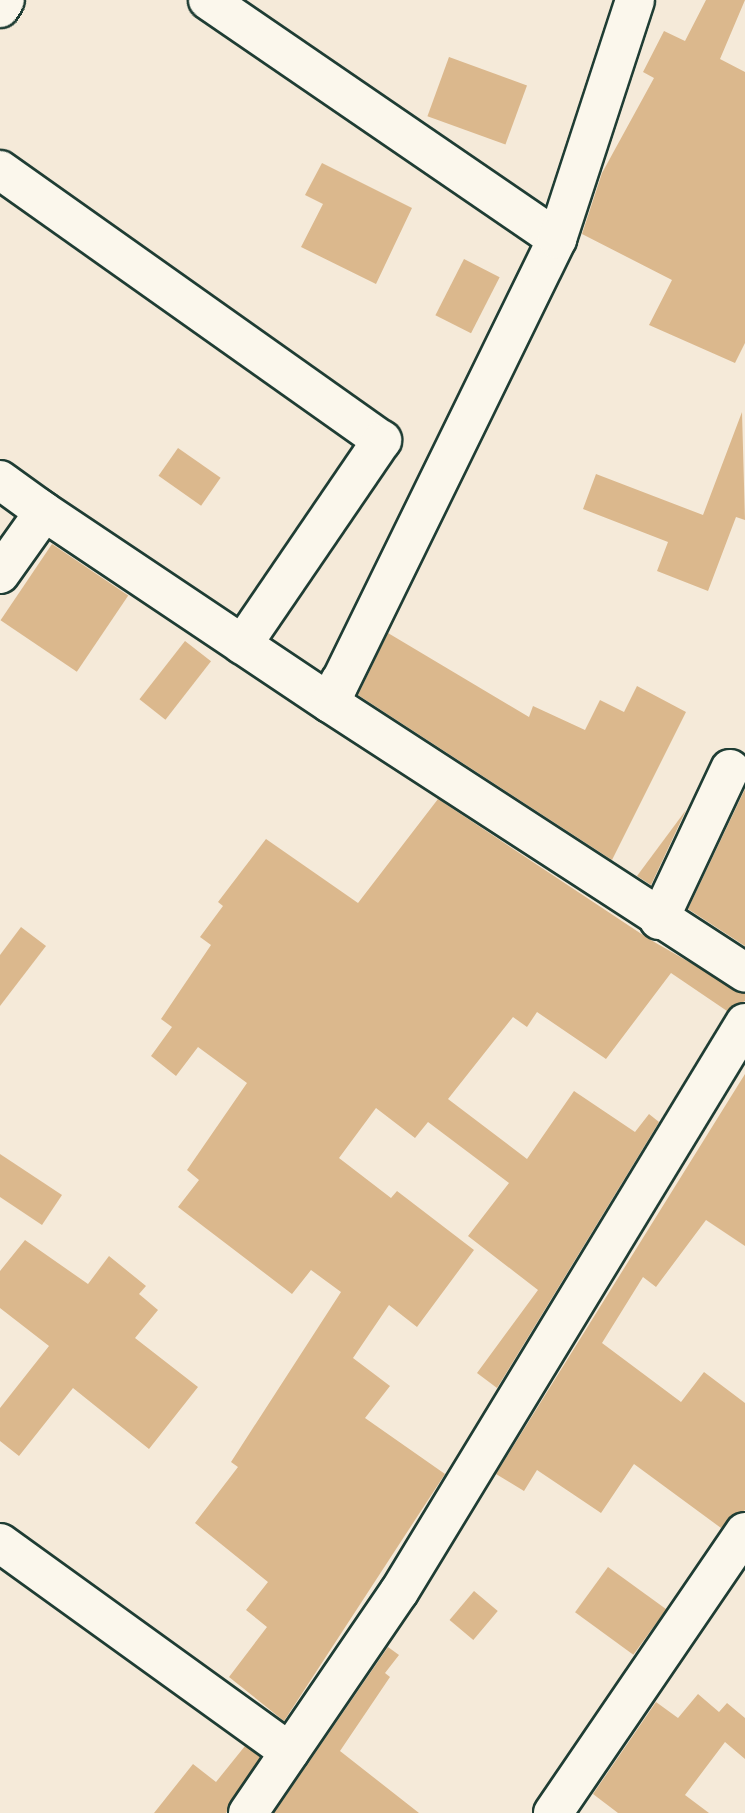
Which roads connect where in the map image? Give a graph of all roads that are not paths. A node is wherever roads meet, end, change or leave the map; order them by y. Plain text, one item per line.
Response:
1 (5, 0) edge
2 (208, 0) edge
3 (621, 6) edge
4 (0, 8) edge
5 (0, 170) edge
6 (557, 239) junction
7 (0, 480) edge
8 (434, 488) dead end
9 (37, 507) junction
10 (0, 574) edge
11 (242, 645) junction
12 (330, 703) junction
13 (730, 769) dead end
14 (659, 920) junction
15 (745, 972) edge
16 (745, 1023) edge
17 (745, 1532) edge
18 (0, 1543) edge
19 (290, 1752) junction
20 (248, 1813) edge
21 (553, 1813) edge

1 - 4 street
2 - 6 street
3 - 6 street
5 - 11 street
6 - 12 street
7 - 9 street
8 - 12 street
9 - 10 street
9 - 11 street
11 - 12 street
12 - 14 street
13 - 14 street
14 - 15 street
16 - 19 street
17 - 21 street
18 - 19 street
19 - 20 street

